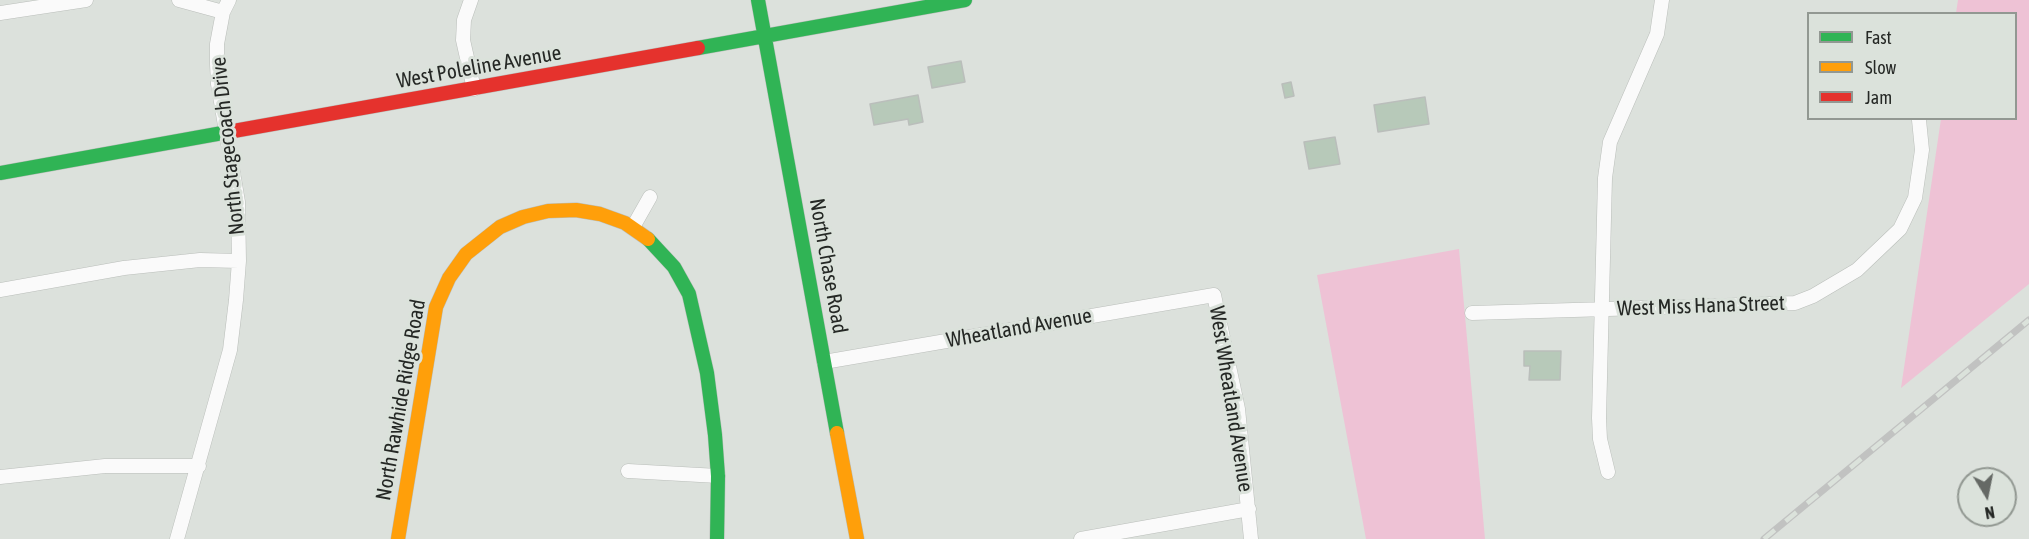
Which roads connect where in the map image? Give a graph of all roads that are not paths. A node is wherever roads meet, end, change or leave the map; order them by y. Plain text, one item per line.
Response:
1 (86, 0) edge
2 (179, 0) edge
3 (471, 0) edge
4 (758, 0) edge
5 (961, 0) edge
6 (1662, 0) edge
7 (226, 6) edge
8 (0, 14) edge
9 (766, 36) junction
10 (474, 89) junction
11 (1919, 120) edge
12 (228, 133) junction
13 (0, 172) edge
14 (650, 197) dead end
15 (633, 227) junction
16 (239, 261) junction
17 (0, 290) edge
18 (1214, 295) joint
19 (1600, 309) junction
20 (1472, 313) dead end
21 (824, 362) junction
22 (199, 466) junction
23 (628, 471) dead end
24 (1608, 472) dead end
25 (718, 476) junction
26 (0, 477) edge
27 (1249, 509) junction
28 (177, 539) edge
29 (398, 539) edge
30 (717, 539) edge
31 (857, 539) edge
32 (1081, 539) edge
33 (1251, 539) edge

1 - 8 street
2 - 7 street
3 - 10 street
4 - 9 street, North Chase Road
5 - 9 street, West Poleline Avenue
6 - 19 street
7 - 12 street, North Stagecoach Drive
9 - 10 street, West Poleline Avenue
9 - 21 street, North Chase Road
10 - 12 street, West Poleline Avenue
11 - 19 street, West Miss Hana Street
12 - 13 street, West Poleline Avenue
12 - 16 street, North Stagecoach Drive
14 - 15 street
15 - 25 street, North Rawhide Ridge Road
15 - 29 street, North Rawhide Ridge Road
16 - 17 street
16 - 22 street, North Stagecoach Drive
18 - 21 street, Wheatland Avenue
18 - 27 street, West Wheatland Avenue
19 - 20 street, West Miss Hana Street
19 - 24 street
21 - 31 street, North Chase Road
22 - 26 street
22 - 28 street, North Stagecoach Drive
23 - 25 street
25 - 30 street, North Rawhide Ridge Road
27 - 32 street
27 - 33 street, West Wheatland Avenue

